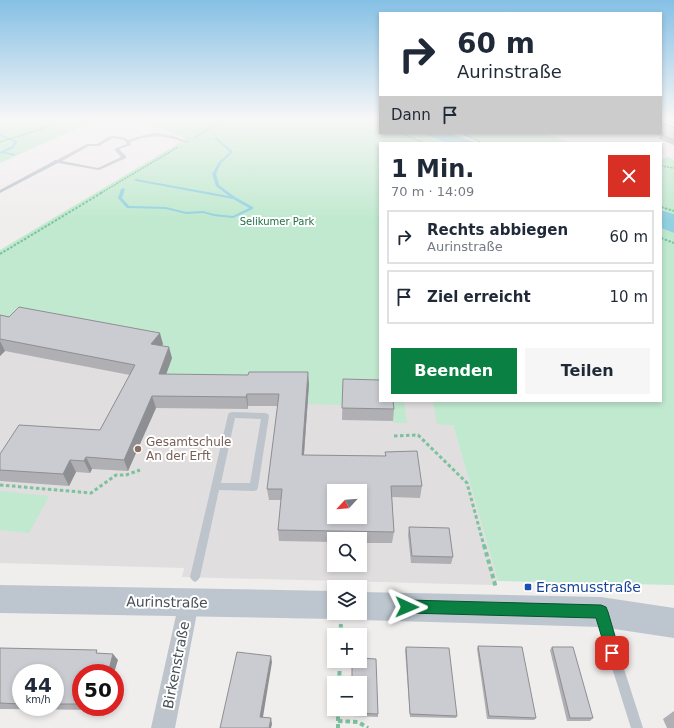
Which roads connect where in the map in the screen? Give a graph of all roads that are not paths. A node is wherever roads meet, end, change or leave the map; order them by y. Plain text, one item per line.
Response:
1 (71, 153) edge
2 (119, 153) edge
3 (56, 162) junction
4 (0, 192) edge
5 (215, 486) junction
6 (192, 590) junction
7 (0, 599) edge
8 (327, 604) edge
9 (367, 606) edge
10 (674, 611) edge
11 (612, 613) junction
12 (674, 623) edge
13 (163, 728) edge
14 (638, 728) edge

1 - 3 lane
2 - 3 lane
3 - 4 lane
5 - 5 lane
5 - 6 lane
6 - 7 main road, Aurinstraße
6 - 8 main road, Aurinstraße
6 - 13 street, Birkenstraße
9 - 11 main road
10 - 11 main road
11 - 12 main road
11 - 14 lane

